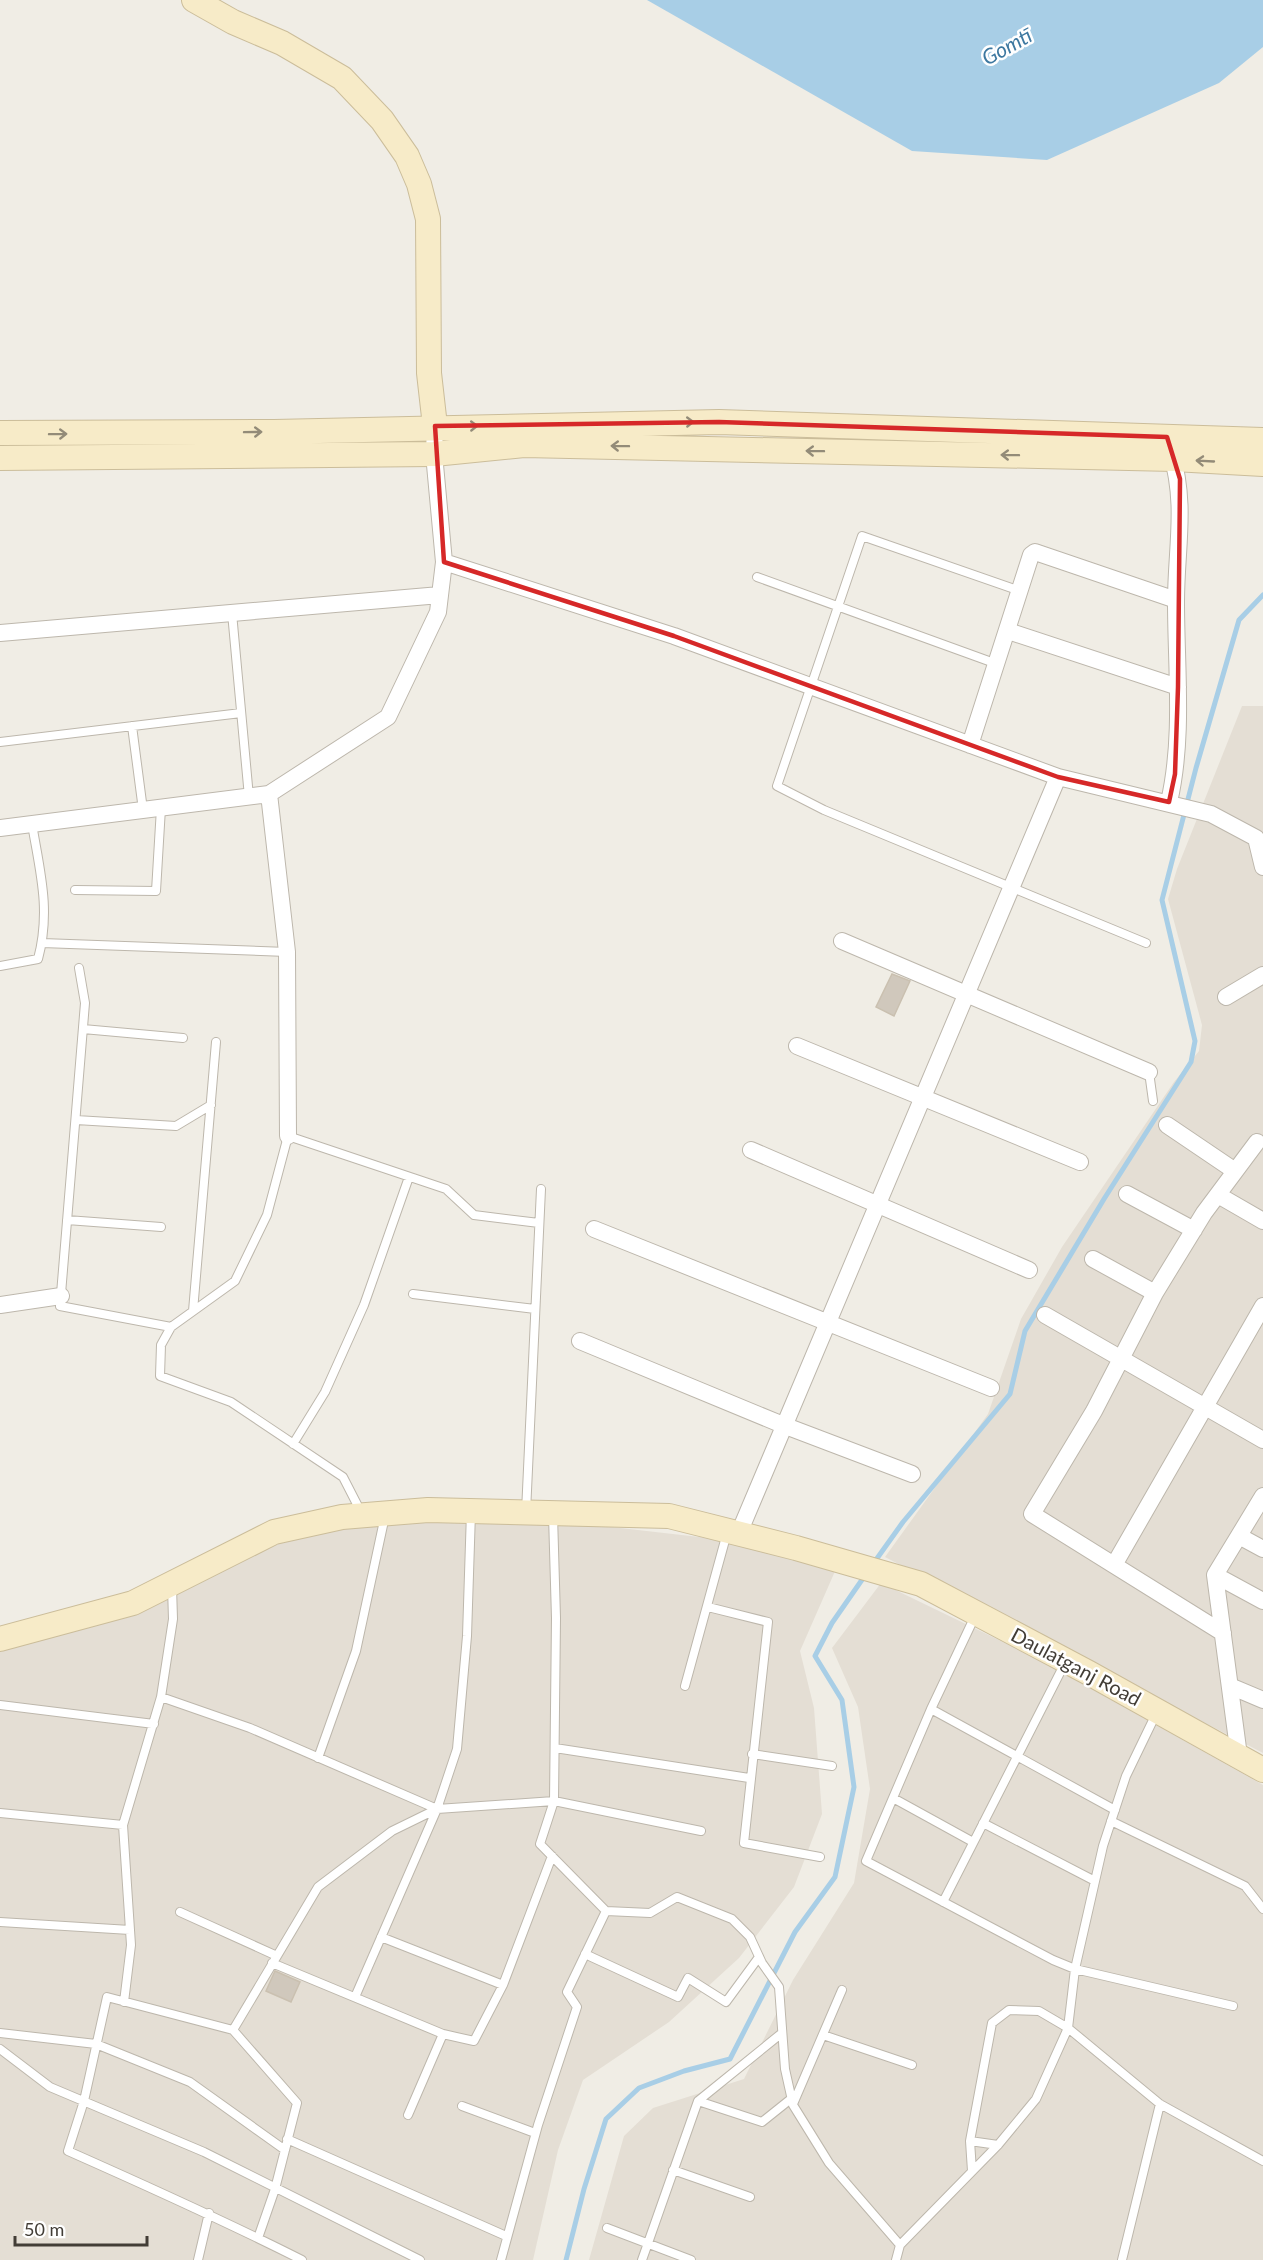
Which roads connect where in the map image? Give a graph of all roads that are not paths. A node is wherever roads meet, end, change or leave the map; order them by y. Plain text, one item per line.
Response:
1 (194, 0) edge
2 (435, 426) junction
3 (0, 433) edge
4 (1263, 440) edge
5 (1171, 448) junction
6 (434, 454) junction
7 (0, 458) edge
8 (1263, 464) edge
9 (444, 562) junction
10 (757, 577) dead end
11 (1021, 591) junction
12 (440, 596) junction
13 (1176, 600) junction
14 (839, 606) junction
15 (232, 613) junction
16 (1008, 631) junction
17 (0, 633) edge
18 (997, 664) junction
19 (813, 687) junction
20 (1178, 687) junction
21 (241, 712) junction
22 (132, 726) junction
23 (0, 742) edge
24 (970, 745) junction
25 (1058, 777) junction
26 (269, 794) junction
27 (249, 797) junction
28 (1172, 803) junction
29 (161, 808) junction
30 (142, 810) junction
31 (32, 824) junction
32 (0, 828) edge
33 (1261, 847) edge
34 (1263, 867) edge
35 (1012, 887) junction
36 (75, 890) dead end
37 (842, 941) dead end
38 (42, 943) junction
39 (1146, 943) dead end
40 (287, 952) junction
41 (0, 966) edge
42 (80, 968) dead end
43 (1263, 975) edge
44 (966, 994) junction
45 (1226, 997) dead end
46 (83, 1029) junction
47 (183, 1038) dead end
48 (216, 1042) dead end
49 (796, 1046) dead end
50 (1149, 1072) joint
51 (923, 1098) junction
52 (1153, 1101) dead end
53 (211, 1105) junction
54 (75, 1120) junction
55 (1167, 1125) dead end
56 (288, 1136) junction
57 (1257, 1142) dead end
58 (751, 1150) dead end
59 (1080, 1162) dead end
60 (1235, 1171) junction
61 (409, 1177) junction
62 (541, 1189) dead end
63 (1127, 1194) dead end
64 (1218, 1195) junction
65 (878, 1205) junction
66 (67, 1220) junction
67 (1263, 1221) edge
68 (539, 1222) junction
69 (161, 1227) dead end
70 (594, 1228) dead end
71 (1194, 1230) junction
72 (1092, 1259) dead end
73 (1029, 1270) dead end
74 (1155, 1293) junction
75 (413, 1294) dead end
76 (61, 1296) junction
77 (0, 1305) edge
78 (1263, 1306) edge
79 (535, 1310) junction
80 (193, 1311) junction
81 (1045, 1315) dead end
82 (828, 1323) junction
83 (171, 1327) junction
84 (580, 1341) dead end
85 (1120, 1358) junction
86 (991, 1388) dead end
87 (1205, 1407) junction
88 (783, 1425) junction
89 (1263, 1440) edge
90 (293, 1444) junction
91 (912, 1474) dead end
92 (1263, 1496) edge
93 (471, 1511) junction
94 (526, 1512) junction
95 (553, 1513) junction
96 (374, 1514) junction
97 (733, 1532) junction
98 (1239, 1536) junction
99 (1263, 1549) edge
100 (1114, 1565) junction
101 (1215, 1575) junction
102 (172, 1583) junction
103 (1263, 1601) edge
104 (708, 1607) junction
105 (976, 1614) junction
106 (1222, 1633) junction
107 (0, 1639) edge
108 (1066, 1661) junction
109 (685, 1686) dead end
110 (1230, 1686) junction
111 (161, 1697) junction
112 (1263, 1700) edge
113 (0, 1706) edge
114 (931, 1709) junction
115 (1158, 1711) junction
116 (154, 1724) junction
117 (555, 1748) junction
118 (752, 1754) junction
119 (1017, 1756) junction
120 (1239, 1756) junction
121 (318, 1758) junction
122 (832, 1766) dead end
123 (1263, 1770) edge
124 (749, 1778) junction
125 (893, 1798) junction
126 (554, 1801) junction
127 (437, 1809) junction
128 (1115, 1810) junction
129 (0, 1813) edge
130 (1111, 1821) junction
131 (983, 1823) junction
132 (123, 1825) junction
133 (701, 1831) dead end
134 (973, 1842) junction
135 (552, 1856) junction
136 (820, 1857) dead end
137 (1095, 1881) junction
138 (943, 1902) junction
139 (1263, 1909) edge
140 (606, 1911) junction
141 (180, 1912) dead end
142 (0, 1922) edge
143 (130, 1930) junction
144 (381, 1937) junction
145 (585, 1954) junction
146 (275, 1960) junction
147 (761, 1960) junction
148 (1075, 1969) junction
149 (503, 1985) junction
150 (842, 1990) dead end
151 (355, 1997) junction
152 (124, 2002) junction
153 (1233, 2006) dead end
154 (1068, 2028) junction
155 (233, 2030) junction
156 (0, 2032) edge
157 (782, 2033) junction
158 (443, 2034) junction
159 (823, 2035) junction
160 (96, 2044) junction
161 (0, 2049) edge
162 (912, 2065) dead end
163 (84, 2101) junction
164 (698, 2101) junction
165 (792, 2101) junction
166 (1160, 2104) junction
167 (462, 2106) dead end
168 (408, 2115) dead end
169 (535, 2133) junction
170 (287, 2139) junction
171 (970, 2141) junction
172 (998, 2145) junction
173 (285, 2150) junction
174 (1263, 2161) edge
175 (674, 2170) junction
176 (972, 2171) junction
177 (275, 2189) junction
178 (750, 2197) dead end
179 (209, 2213) junction
180 (607, 2228) dead end
181 (506, 2236) junction
182 (258, 2238) junction
183 (647, 2243) junction
184 (900, 2245) junction
185 (198, 2260) edge
186 (302, 2260) edge
187 (420, 2260) edge
188 (501, 2260) edge
189 (642, 2260) edge
190 (691, 2260) edge
191 (896, 2260) edge
192 (1122, 2260) edge

1 - 2 main road
3 -> 2 main road
2 -> 5 main road
2 - 6 street
4 - 5 main road
5 -> 6 main road
8 -> 5 main road
5 - 13 street
6 - 7 main road
6 - 9 street
9 - 12 street
9 - 19 street
10 - 14 lane
11 - 13 street
11 - 14 lane
11 - 16 street
12 - 15 street
12 - 26 street
13 - 20 street
14 - 18 lane
14 - 19 lane
15 - 17 street
15 - 21 lane
16 - 18 street
16 - 20 street
18 - 24 street
19 - 24 street
19 - 35 lane
20 - 28 street
21 - 22 lane
21 - 27 lane
22 - 23 lane
22 - 30 lane
24 - 25 street
25 - 28 street
25 - 35 street
26 - 27 street
26 - 40 street
27 - 29 street
28 - 33 street
29 - 30 street
29 - 36 lane
30 - 31 street
31 - 32 street
31 - 38 lane
33 - 34 street
35 - 39 lane
35 - 44 street
37 - 44 street
38 - 40 lane
38 - 41 lane
40 - 56 street
42 - 46 lane
43 - 45 street
44 - 50 street
44 - 51 street
46 - 47 lane
46 - 54 lane
48 - 53 lane
49 - 51 street
50 - 52 lane
51 - 59 street
51 - 65 street
53 - 54 lane
53 - 80 lane
54 - 66 lane
55 - 60 street
56 - 61 lane
56 - 80 lane
57 - 60 street
58 - 65 street
60 - 64 street
61 - 68 lane
61 - 90 lane
62 - 68 lane
63 - 71 street
64 - 67 street
64 - 71 street
65 - 73 street
65 - 82 street
66 - 69 lane
66 - 76 lane
68 - 79 lane
70 - 82 street
71 - 74 street
72 - 74 street
74 - 85 street
75 - 79 lane
76 - 77 street
76 - 83 lane
78 - 87 street
79 - 94 lane
80 - 83 lane
81 - 85 street
82 - 86 street
82 - 88 street
83 - 90 lane
84 - 88 street
85 - 87 street
85 - 100 street
87 - 89 street
87 - 100 street
88 - 91 street
88 - 97 street
90 - 96 lane
92 - 98 street
93 - 94 main road, Daulatganj Road
93 - 96 main road, Daulatganj Road
93 - 127 lane
94 - 95 main road, Daulatganj Road
95 - 97 main road, Daulatganj Road
95 - 117 lane
96 - 102 main road, Daulatganj Road
96 - 121 lane
97 - 104 lane
97 - 105 main road, Daulatganj Road
98 - 99 street
98 - 101 street
100 - 106 street
101 - 103 street
101 - 106 street
102 - 107 main road, Daulatganj Road
102 - 111 lane
104 - 109 lane
104 - 118 lane
105 - 108 main road, Daulatganj Road
105 - 114 lane
106 - 110 street
108 - 115 main road, Daulatganj Road
108 - 119 lane
110 - 112 street
110 - 120 street
111 - 116 lane
111 - 121 lane
113 - 116 lane
114 - 119 lane
114 - 125 lane
115 - 120 main road, Daulatganj Road
115 - 128 lane
116 - 132 lane
117 - 124 lane
117 - 126 lane
118 - 122 lane
118 - 124 lane
119 - 128 lane
119 - 131 lane
120 - 123 main road, Daulatganj Road
121 - 127 lane
124 - 136 lane
125 - 134 lane
125 - 138 lane
126 - 127 lane
126 - 133 lane
126 - 135 lane
127 - 144 lane
127 - 146 lane
128 - 130 lane
129 - 132 lane
130 - 137 lane
130 - 139 lane
131 - 134 lane
131 - 137 lane
132 - 143 lane
134 - 138 lane
135 - 140 lane
135 - 149 lane
137 - 148 lane
138 - 148 lane
140 - 145 lane
140 - 147 lane
141 - 146 lane
142 - 143 lane
143 - 152 lane
144 - 149 lane
144 - 151 lane
145 - 147 lane
145 - 169 lane
146 - 151 lane
146 - 155 lane
147 - 157 lane
148 - 153 lane
148 - 154 lane
149 - 158 lane
150 - 159 lane
151 - 158 lane
152 - 155 lane
152 - 160 lane
154 - 166 lane
154 - 171 lane
154 - 172 lane
155 - 170 lane
156 - 160 lane
157 - 164 lane
157 - 165 lane
158 - 168 lane
159 - 162 lane
159 - 165 lane
160 - 163 lane
160 - 173 lane
161 - 163 lane
163 - 177 lane
163 - 179 lane
164 - 165 lane
164 - 175 lane
165 - 184 lane
166 - 174 lane
166 - 192 lane
167 - 169 lane
169 - 181 lane
170 - 173 lane
170 - 181 lane
171 - 172 lane
171 - 176 lane
172 - 176 lane
173 - 177 lane
175 - 178 lane
175 - 183 lane
176 - 184 lane
177 - 182 lane
177 - 187 lane
179 - 182 lane
179 - 185 lane
180 - 183 lane
181 - 188 lane
182 - 186 lane
183 - 189 lane
183 - 190 lane
184 - 191 lane

